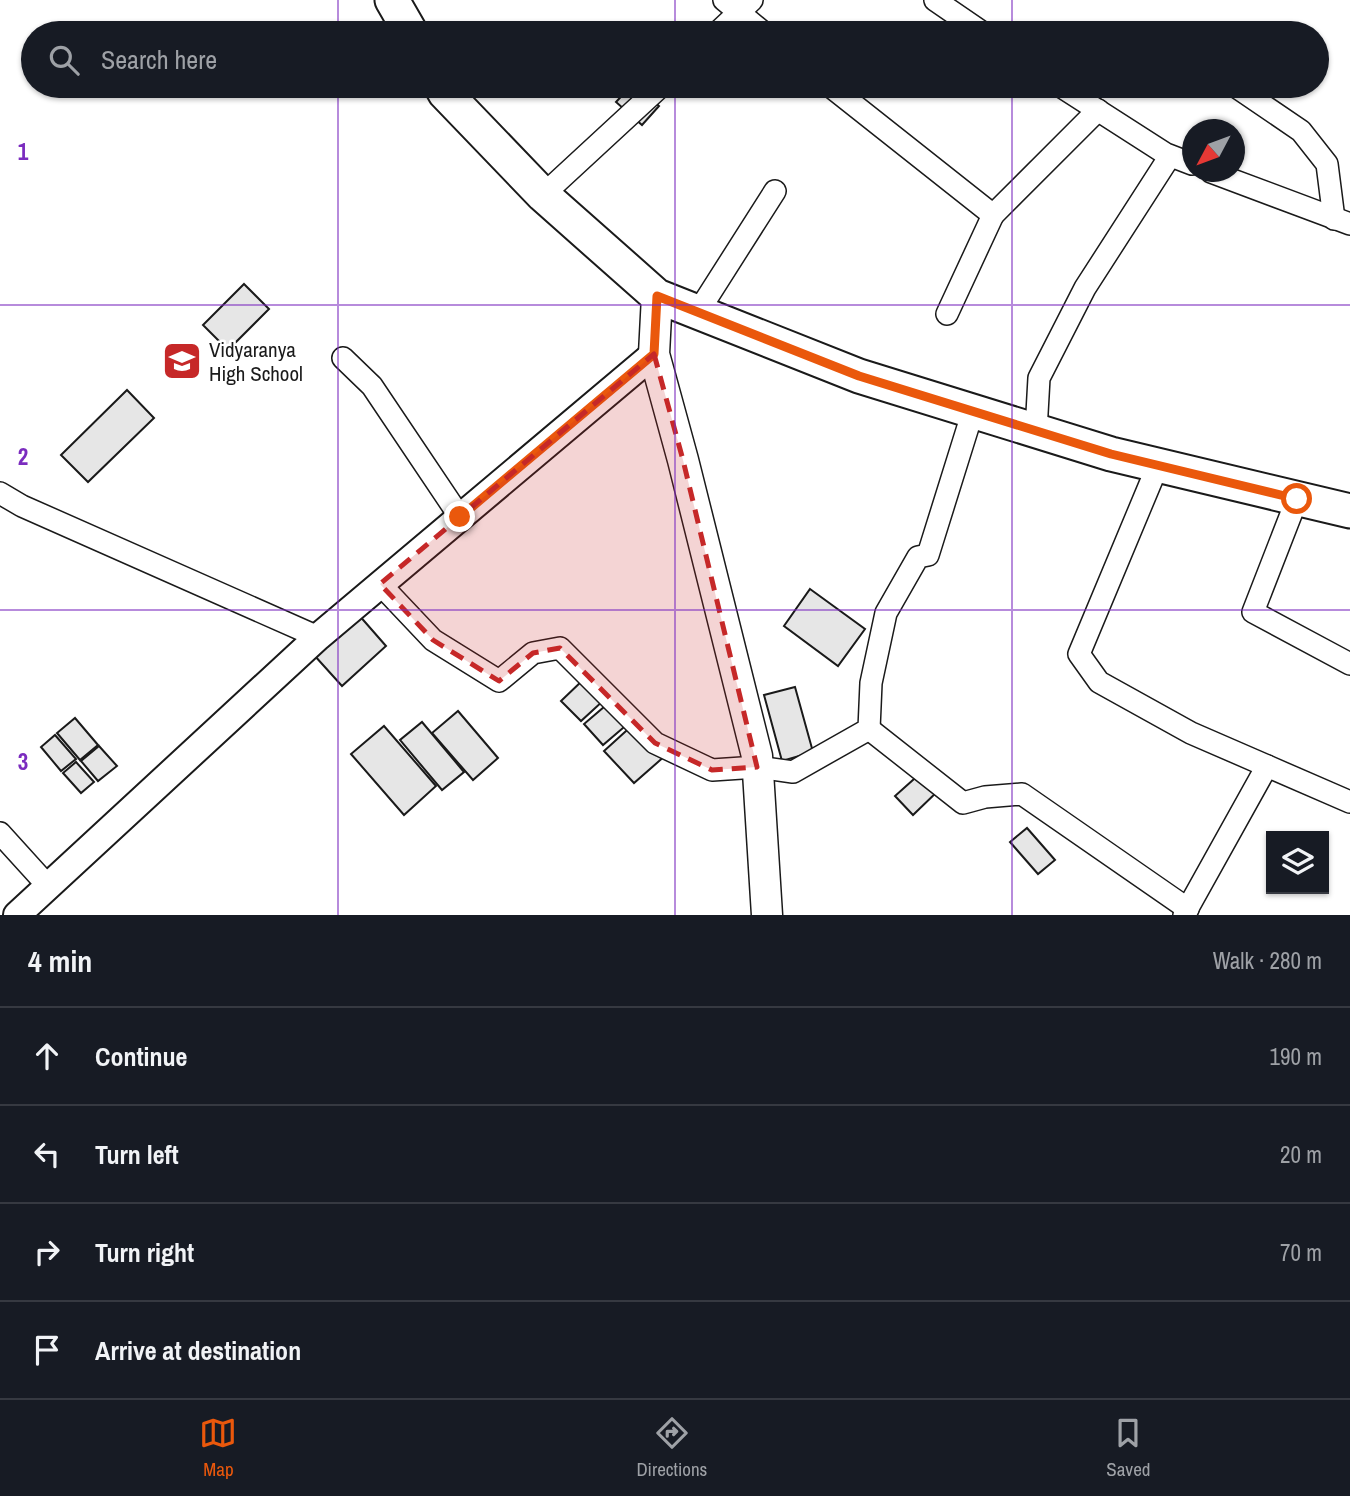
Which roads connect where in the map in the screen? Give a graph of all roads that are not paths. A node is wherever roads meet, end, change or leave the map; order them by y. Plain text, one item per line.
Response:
1 (392, 0) edge
2 (935, 0) edge
3 (738, 4) edge
4 (404, 21) edge
5 (726, 21) edge
6 (753, 21) edge
7 (966, 21) edge
8 (449, 98) edge
9 (648, 98) edge
10 (845, 98) edge
11 (1079, 98) edge
12 (1253, 98) edge
13 (1098, 110) junction
14 (1170, 156) junction
15 (1182, 160) edge
16 (1238, 182) edge
17 (775, 191) dead end
18 (543, 195) junction
19 (993, 215) junction
20 (1342, 221) edge
21 (657, 296) junction
22 (698, 312) junction
23 (947, 314) dead end
24 (654, 354) junction
25 (343, 358) dead end
26 (973, 411) junction
27 (1036, 431) junction
28 (1158, 465) junction
29 (0, 494) edge
30 (1297, 499) junction
31 (1350, 511) edge
32 (460, 517) junction
33 (380, 584) junction
34 (318, 637) junction
35 (1350, 664) edge
36 (869, 729) junction
37 (1267, 766) junction
38 (757, 767) junction
39 (1350, 802) edge
40 (0, 833) edge
41 (48, 886) junction
42 (1186, 912) edge
43 (17, 915) edge
44 (767, 915) edge

1 - 4 main road
2 - 7 street
3 - 5 street
3 - 6 street
8 - 18 main road
9 - 18 street
10 - 19 street
11 - 13 street
12 - 20 street
13 - 14 street
13 - 19 street
14 - 15 street
14 - 27 street
16 - 20 street
17 - 22 street
18 - 21 main road
19 - 23 street
21 - 22 main road
21 - 24 main road
22 - 26 main road
24 - 32 street
24 - 38 main road
25 - 32 street
26 - 27 main road
26 - 36 street
27 - 28 main road
28 - 30 main road
28 - 37 street
29 - 34 street
30 - 31 main road
30 - 35 street
32 - 33 street
33 - 34 street
33 - 38 street
34 - 41 street
36 - 38 street
36 - 42 street
37 - 39 street
37 - 42 street
38 - 44 main road
40 - 41 street
41 - 43 street

